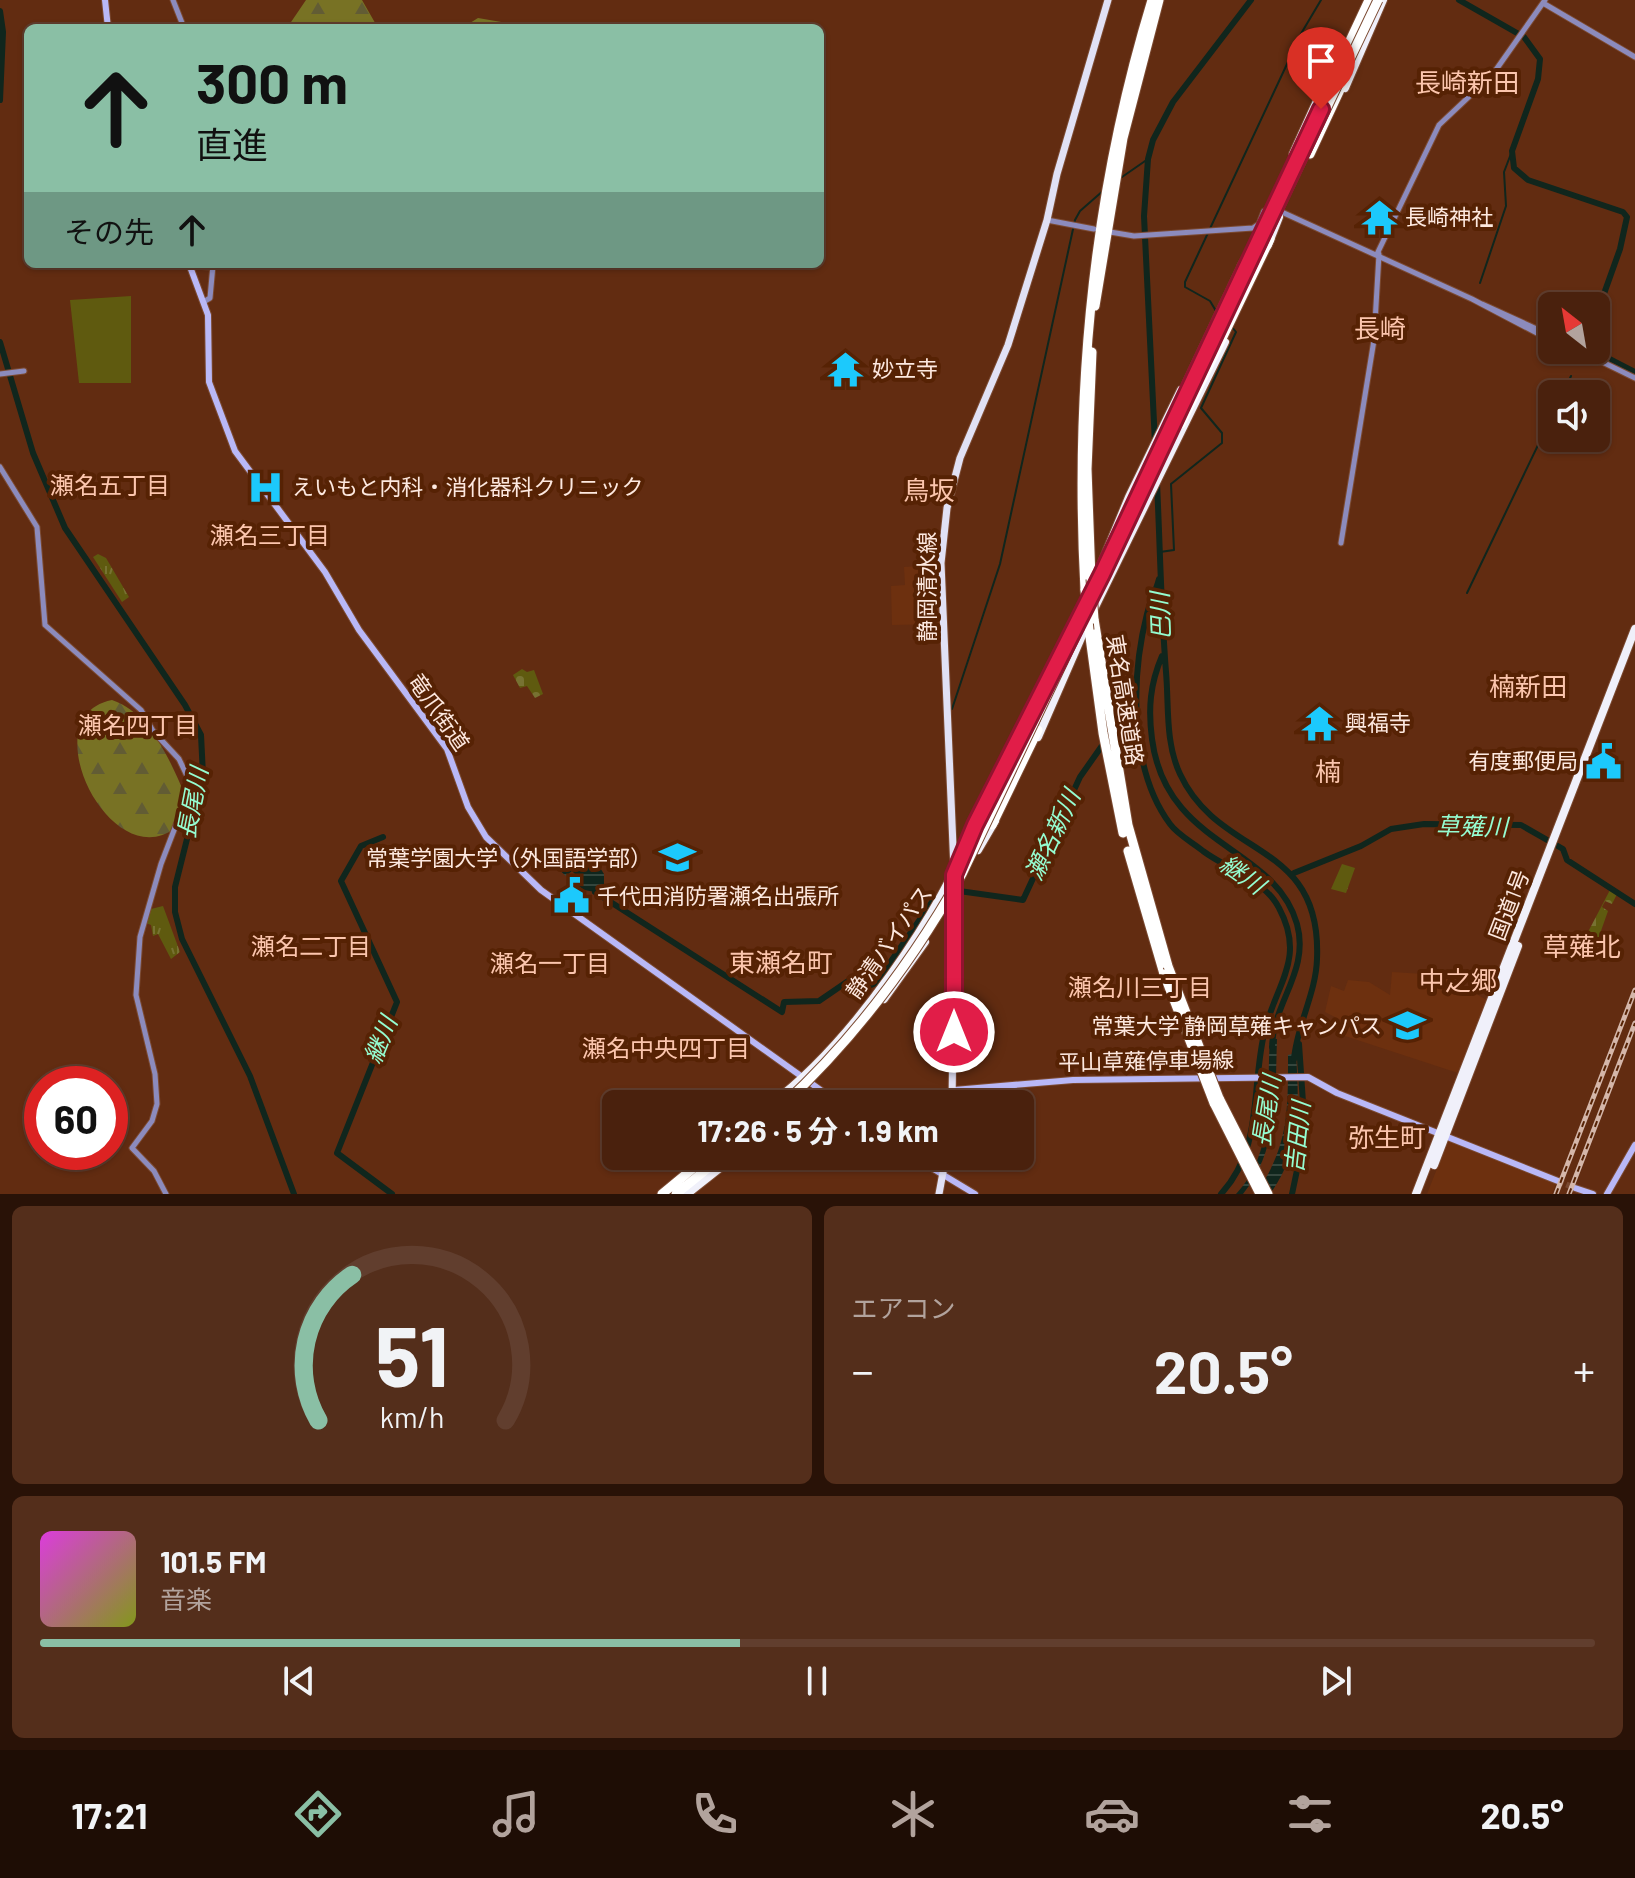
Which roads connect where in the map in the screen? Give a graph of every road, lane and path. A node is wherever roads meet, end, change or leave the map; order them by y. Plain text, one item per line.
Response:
1 (105, 0) edge
2 (173, 0) edge
3 (1108, 0) edge
4 (1152, 0) edge
5 (1159, 0) edge
6 (1375, 0) edge
7 (1544, 2) edge
8 (108, 24) edge
9 (182, 24) edge
10 (1635, 57) edge
11 (1310, 154) junction
12 (1114, 165) junction
13 (1289, 171) junction
14 (1278, 209) junction
15 (1047, 220) junction
16 (1094, 229) dead end
17 (1110, 232) dead end
18 (1270, 239) junction
19 (1378, 254) junction
20 (1098, 260) junction
21 (1243, 264) junction
22 (191, 268) edge
23 (213, 268) edge
24 (205, 301) junction
25 (1092, 317) junction
26 (1538, 332) edge
27 (1606, 364) edge
28 (24, 371) dead end
29 (0, 374) edge
30 (1635, 378) edge
31 (1168, 440) junction
32 (0, 467) edge
33 (1341, 543) dead end
34 (1090, 596) junction
35 (1635, 629) edge
36 (1635, 643) edge
37 (1103, 713) junction
38 (975, 825) junction
39 (992, 825) junction
40 (954, 843) junction
41 (965, 851) junction
42 (954, 875) junction
43 (955, 890) junction
44 (941, 913) junction
45 (954, 925) junction
46 (800, 1076) junction
47 (810, 1084) junction
48 (788, 1090) edge
49 (789, 1090) edge
50 (804, 1090) edge
51 (819, 1090) edge
52 (954, 1090) joint
53 (1443, 1136) junction
54 (1635, 1145) edge
55 (1240, 1150) junction
56 (690, 1170) edge
57 (695, 1170) edge
58 (709, 1170) edge
59 (713, 1170) edge
60 (933, 1170) edge
61 (944, 1170) edge
62 (943, 1177) junction
63 (1558, 1181) tunnel mouth
64 (1575, 1188) dead end
65 (166, 1194) edge
66 (662, 1194) edge
67 (676, 1194) edge
68 (685, 1194) edge
69 (939, 1194) edge
70 (975, 1194) edge
71 (1260, 1194) edge
72 (1268, 1194) edge
73 (1419, 1194) edge
74 (1593, 1194) edge
75 (1607, 1194) edge

1 - 8 main road
2 - 9 street
3 - 15 main road, 静岡清水線
4 - 12 highway, 東名高速道路
5 - 12 highway, 東名高速道路
6 - 11 highway, bridge
6 - 11 highway
6 - 13 highway
6 - 13 highway
6 - 31 highway, 静清バイパス, bridge
7 - 10 street
7 - 19 street
11 - 14 highway
12 - 20 highway, 東名高速道路
12 - 20 highway, 東名高速道路
13 - 14 highway
14 - 17 street
14 - 18 highway
14 - 19 street
14 - 21 highway
15 - 16 street
15 - 40 main road, 静岡清水線
18 - 31 highway, bridge
18 - 39 highway
19 - 26 street
19 - 33 street
20 - 25 highway, 東名高速道路
21 - 31 highway, bridge
21 - 38 highway
22 - 24 main road, 竜爪街道
23 - 24 street
24 - 46 main road, 竜爪街道
25 - 34 highway, 東名高速道路
25 - 37 highway, 東名高速道路, bridge
27 - 30 street
28 - 29 street
31 - 34 highway, 静清バイパス, bridge
32 - 65 street
34 - 37 highway, 東名高速道路, bridge
34 - 38 highway, bridge
34 - 39 highway, bridge
34 - 49 highway, 静清バイパス, bridge
35 - 53 highway, 国道1号
36 - 53 highway, 国道1号
37 - 55 highway, 東名高速道路, bridge
38 - 41 highway
39 - 43 highway
40 - 41 main road
40 - 42 main road, 静岡清水線
41 - 42 highway
42 - 43 main road, 静岡清水線
42 - 46 highway
43 - 44 highway
43 - 45 main road, 静岡清水線
44 - 45 main road
44 - 47 highway
45 - 52 main road, 静岡清水線
46 - 47 main road, 竜爪街道
46 - 48 highway
47 - 50 highway
47 - 51 main road, 竜爪街道
52 - 53 main road, 平山草薙停車場線
53 - 63 main road, 平山草薙停車場線
53 - 73 highway, 国道1号
54 - 75 main road
55 - 71 highway, 東名高速道路
55 - 72 highway, 東名高速道路
56 - 66 highway
57 - 66 highway
58 - 67 highway
59 - 68 highway
60 - 62 main road
61 - 62 main road
62 - 69 main road
62 - 70 main road
64 - 74 main road

